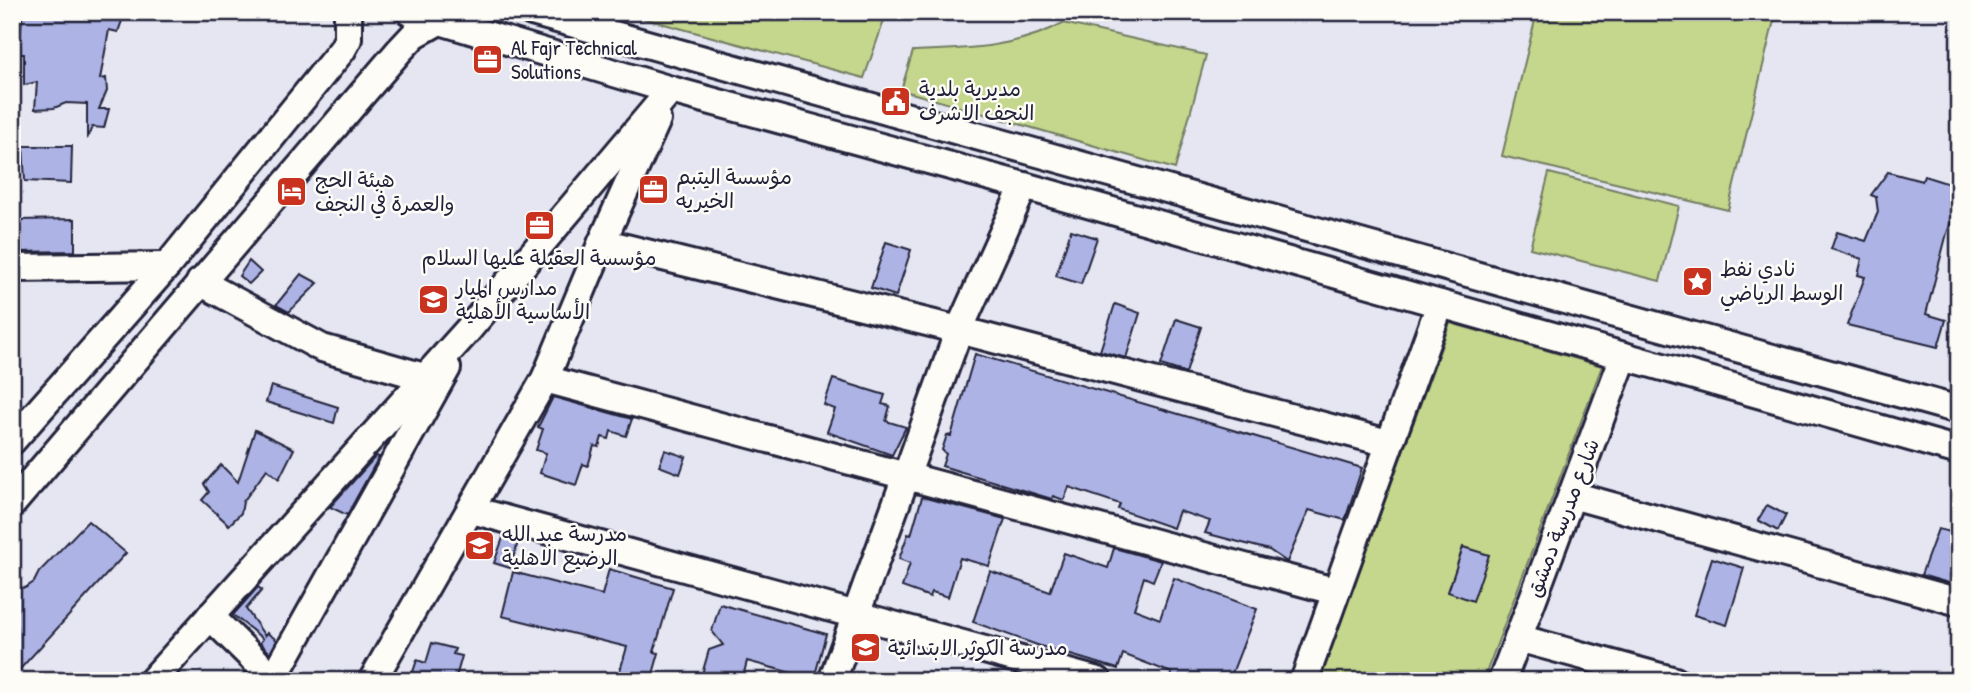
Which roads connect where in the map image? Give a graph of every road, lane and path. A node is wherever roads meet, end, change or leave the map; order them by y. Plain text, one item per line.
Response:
1 (348, 12) edge
2 (410, 12) edge
3 (532, 12) edge
4 (439, 21) junction
5 (671, 90) junction
6 (1139, 182) junction
7 (1024, 186) junction
8 (1195, 197) junction
9 (1126, 215) junction
10 (1180, 231) junction
11 (602, 242) junction
12 (167, 266) junction
13 (12, 268) edge
14 (200, 282) junction
15 (1440, 304) junction
16 (468, 330) junction
17 (959, 330) junction
18 (1624, 356) junction
19 (424, 377) junction
20 (545, 380) junction
21 (1959, 410) edge
22 (29, 415) edge
23 (73, 432) junction
24 (12, 441) edge
25 (1388, 443) junction
26 (1959, 451) edge
27 (905, 475) junction
28 (14, 490) edge
29 (1572, 495) junction
30 (472, 510) junction
31 (1334, 591) junction
32 (1959, 603) edge
33 (854, 614) junction
34 (210, 616) junction
35 (1518, 638) junction
36 (274, 680) edge
37 (152, 681) edge
38 (372, 681) edge
39 (832, 681) edge
40 (1098, 681) edge
41 (1304, 681) edge
42 (1502, 681) edge
43 (1675, 681) edge

1 - 12 street
2 - 4 street
3 - 6 street
4 - 5 street
4 - 14 street
5 - 7 street
5 - 11 street
5 - 16 street
6 - 8 street
6 - 9 street
7 - 9 street
7 - 17 street
8 - 10 street
8 - 21 street
9 - 10 street
10 - 15 street
11 - 17 street
11 - 20 street
12 - 13 street
12 - 22 street
14 - 19 street
14 - 23 street
15 - 18 street
15 - 25 street
16 - 19 street
16 - 36 street
17 - 25 street
17 - 27 street
18 - 26 street
18 - 29 street, شارع مدرسة دمشق
19 - 34 street
20 - 27 street
20 - 30 street
22 - 23 street
22 - 24 street
23 - 28 street
25 - 31 street
27 - 31 street
27 - 33 street
29 - 32 street
29 - 35 street, شارع مدرسة دمشق
30 - 33 street
30 - 38 street
31 - 41 street
33 - 39 street
33 - 40 street
34 - 36 street
34 - 37 street
35 - 42 street, شارع مدرسة دمشق
35 - 43 street

